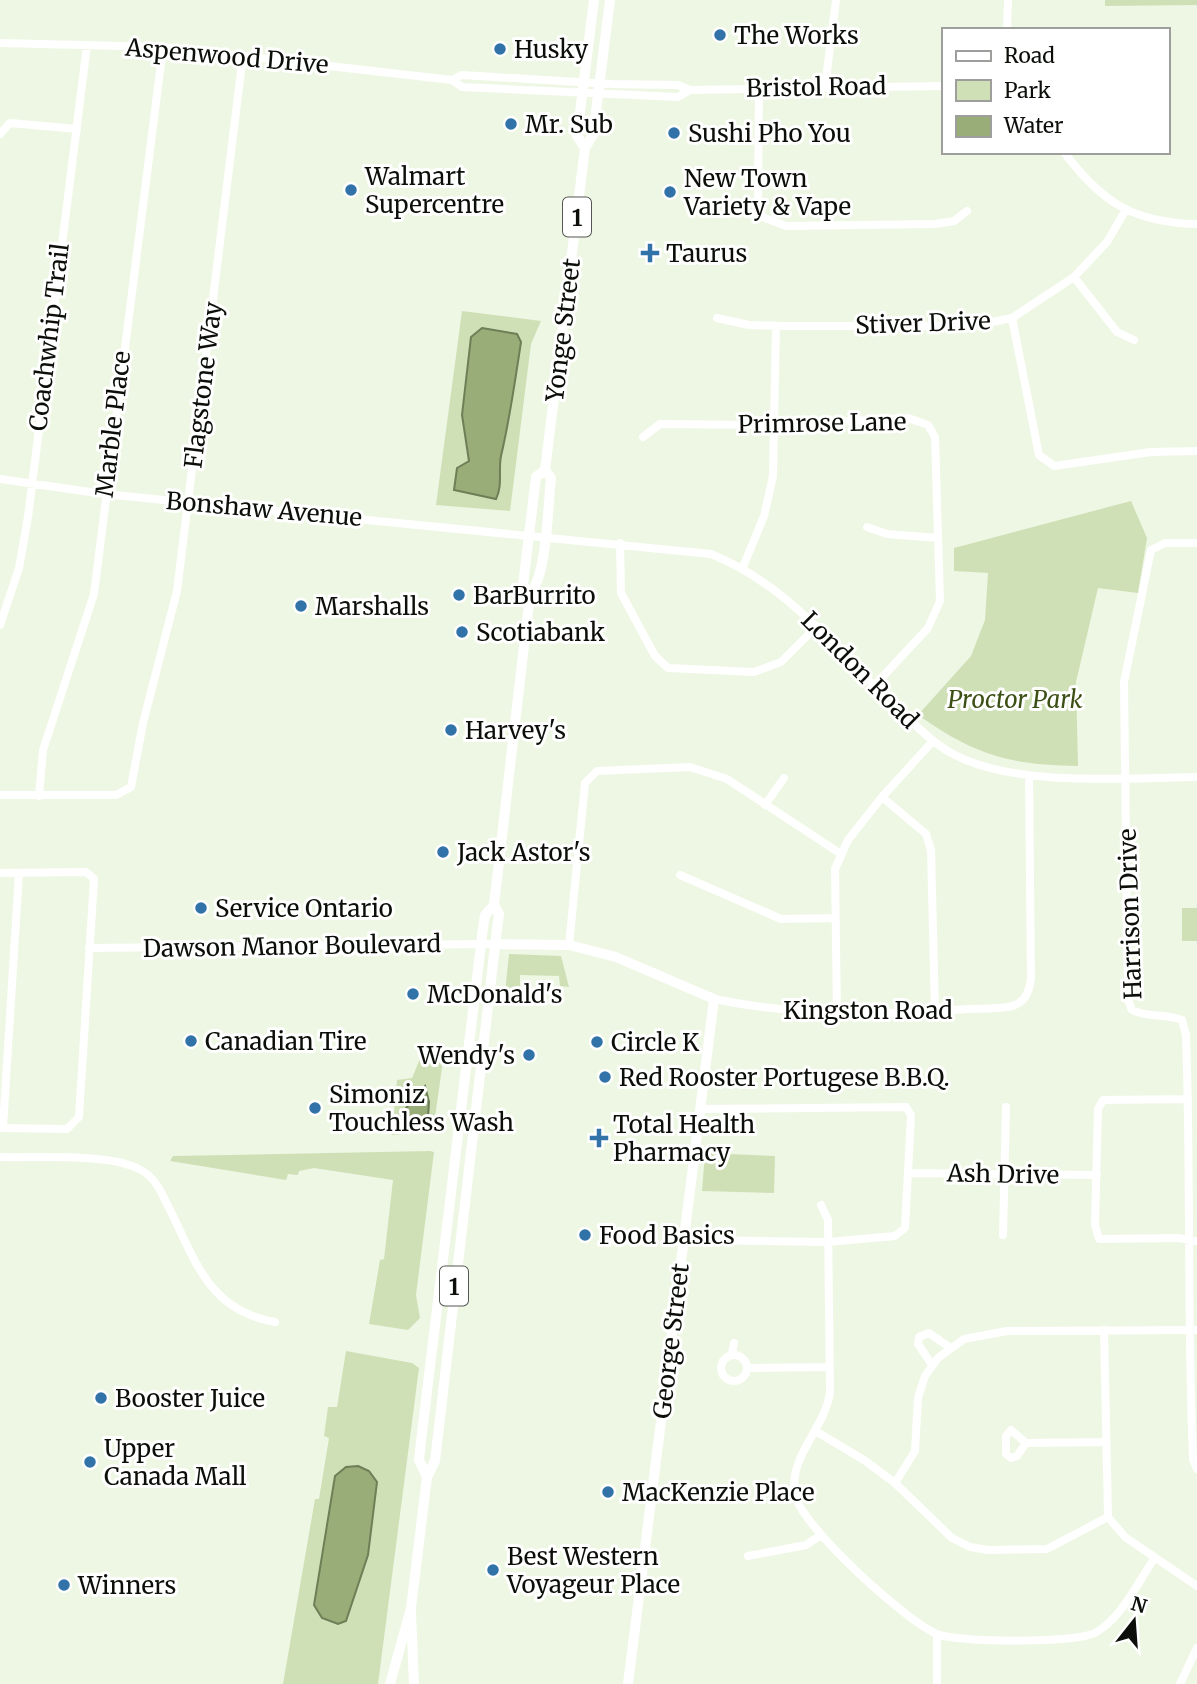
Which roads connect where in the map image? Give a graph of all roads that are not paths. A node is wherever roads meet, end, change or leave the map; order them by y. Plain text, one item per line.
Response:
1 (594, 0) edge
2 (610, 0) edge
3 (836, 0) edge
4 (1008, 0) edge
5 (1007, 28) edge
6 (0, 43) edge
7 (87, 46) junction
8 (163, 47) junction
9 (243, 55) junction
10 (452, 80) junction
11 (584, 80) junction
12 (600, 83) junction
13 (942, 86) edge
14 (825, 87) junction
15 (759, 88) junction
16 (690, 90) junction
17 (583, 93) junction
18 (598, 95) junction
19 (77, 129) junction
20 (0, 134) edge
21 (585, 148) junction
22 (1066, 154) edge
23 (967, 211) dead end
24 (1125, 211) junction
25 (1197, 224) edge
26 (1073, 277) junction
27 (717, 318) dead end
28 (1012, 318) junction
29 (776, 326) junction
30 (1134, 340) dead end
31 (774, 425) junction
32 (643, 437) dead end
33 (1197, 451) edge
34 (545, 470) junction
35 (0, 480) edge
36 (30, 484) junction
37 (104, 494) junction
38 (188, 502) junction
39 (867, 527) dead end
40 (529, 534) junction
41 (544, 535) junction
42 (938, 538) junction
43 (620, 543) junction
44 (1197, 543) edge
45 (743, 567) junction
46 (530, 594) junction
47 (0, 625) edge
48 (817, 626) junction
49 (874, 686) junction
50 (933, 741) junction
51 (1029, 775) junction
52 (1197, 777) edge
53 (784, 778) dead end
54 (1127, 778) junction
55 (0, 795) edge
56 (39, 796) junction
57 (882, 797) junction
58 (765, 805) junction
59 (841, 853) junction
60 (0, 873) edge
61 (19, 873) junction
62 (680, 875) dead end
63 (494, 905) junction
64 (835, 918) junction
65 (481, 944) junction
66 (495, 944) junction
67 (569, 945) junction
68 (89, 948) junction
69 (714, 999) junction
70 (837, 1012) junction
71 (935, 1012) junction
72 (1188, 1099) junction
73 (1006, 1107) dead end
74 (699, 1109) junction
75 (2, 1128) edge
76 (0, 1157) edge
77 (910, 1173) junction
78 (1005, 1174) junction
79 (1097, 1175) junction
80 (821, 1205) dead end
81 (1003, 1235) dead end
82 (684, 1240) junction
83 (1193, 1240) edge
84 (827, 1242) junction
85 (275, 1322) dead end
86 (1192, 1330) edge
87 (1104, 1331) junction
88 (734, 1343) dead end
89 (949, 1348) junction
90 (732, 1353) junction
91 (932, 1365) junction
92 (829, 1367) junction
93 (749, 1368) junction
94 (817, 1432) junction
95 (1105, 1442) junction
96 (1026, 1443) junction
97 (1197, 1469) edge
98 (427, 1477) junction
99 (895, 1483) junction
100 (1108, 1517) junction
101 (821, 1535) junction
102 (748, 1556) dead end
103 (1154, 1559) junction
104 (1197, 1586) edge
105 (411, 1608) junction
106 (937, 1634) junction
107 (1197, 1648) edge
108 (390, 1684) edge
109 (414, 1684) edge
110 (628, 1684) edge
111 (937, 1684) edge
112 (1180, 1684) edge

1 - 11 main road, Yonge Street / 1
2 - 12 main road, Yonge Street / 1
3 - 14 street
4 - 5 street
6 - 7 street, Aspenwood Drive
7 - 8 street, Aspenwood Drive
7 - 19 street, Coachwhip Trail
8 - 9 street, Aspenwood Drive
8 - 37 street, Marble Place
9 - 10 street, Aspenwood Drive
9 - 38 street, Flagstone Way
10 - 11 street, Aspenwood Drive
10 - 17 street, Aspenwood Drive
11 - 12 street, Bristol Road
11 - 17 main road, Yonge Street / 1
12 - 16 street, Bristol Road
12 - 18 main road, Yonge Street / 1
13 - 14 street, Bristol Road
14 - 15 street, Bristol Road
15 - 16 street, Bristol Road
15 - 23 street
16 - 18 street, Bristol Road
17 - 18 street, Bristol Road
17 - 21 main road, Yonge Street / 1
18 - 21 main road, Yonge Street / 1
19 - 20 street
19 - 36 street, Coachwhip Trail
21 - 34 main road, Yonge Street / 1
22 - 24 street
24 - 25 street
24 - 26 street, Stiver Drive
26 - 28 street, Stiver Drive
26 - 30 street
27 - 29 street, Stiver Drive
28 - 29 street, Stiver Drive
28 - 33 street
29 - 31 street
31 - 32 street, Primrose Lane
31 - 42 street, Primrose Lane
31 - 45 street
34 - 40 main road, Yonge Street / 1
34 - 41 main road, Yonge Street / 1
35 - 36 street, Bonshaw Avenue
36 - 37 street, Bonshaw Avenue
36 - 47 street, Coachwhip Trail
37 - 38 street, Bonshaw Avenue
37 - 56 street, Marble Place
38 - 40 street, Bonshaw Avenue
38 - 56 street, Flagstone Way
39 - 42 street
40 - 41 street, London Road
40 - 46 main road, Yonge Street / 1
41 - 43 street, London Road
41 - 46 main road, Yonge Street / 1
42 - 49 street, Primrose Lane
43 - 45 street, London Road
43 - 48 street
44 - 54 street
45 - 48 street, London Road
46 - 63 main road, Yonge Street / 1
48 - 49 street, London Road
49 - 50 street, London Road
50 - 51 street, London Road
50 - 57 street
51 - 54 street, London Road
51 - 71 street, Kingston Road
52 - 54 street, London Road
53 - 58 street
54 - 72 street, Harrison Drive
55 - 56 street, Flagstone Way
57 - 59 street
57 - 71 street
58 - 59 street
58 - 67 street
59 - 64 street
60 - 61 street
61 - 68 street
61 - 75 street
62 - 64 street
63 - 65 main road, Yonge Street / 1
63 - 66 main road, Yonge Street / 1
64 - 70 street
65 - 66 street, Dawson Manor Boulevard
65 - 68 street, Dawson Manor Boulevard
65 - 98 main road, Yonge Street / 1
66 - 67 main road, Kingston Road
66 - 98 main road, Yonge Street / 1
67 - 69 main road, Kingston Road
68 - 75 street
69 - 70 street, Kingston Road
69 - 74 main road, George Street
70 - 71 street, Kingston Road
72 - 79 street
72 - 83 street, Harrison Drive
73 - 78 street
74 - 77 street
74 - 82 main road, George Street
76 - 85 street
77 - 78 street, Ash Drive
77 - 84 street
78 - 79 street, Ash Drive
78 - 81 street
79 - 83 street
80 - 84 street
82 - 84 street
82 - 110 main road, George Street
83 - 86 street, Harrison Drive
84 - 92 street
86 - 87 street
86 - 97 street, Harrison Drive
87 - 89 street
87 - 95 street
88 - 90 street
89 - 91 street
89 - 91 street
90 - 93 street
90 - 93 street
91 - 99 street
92 - 93 street
92 - 94 street
94 - 99 street
94 - 101 street
95 - 96 street
95 - 100 street
96 - 96 street
98 - 105 main road, Yonge Street / 1
99 - 100 street
100 - 103 street
101 - 102 street
101 - 106 street
103 - 104 street
103 - 106 street
105 - 108 main road, Yonge Street / 1
105 - 109 main road, Yonge Street / 1
106 - 111 street
107 - 112 street

